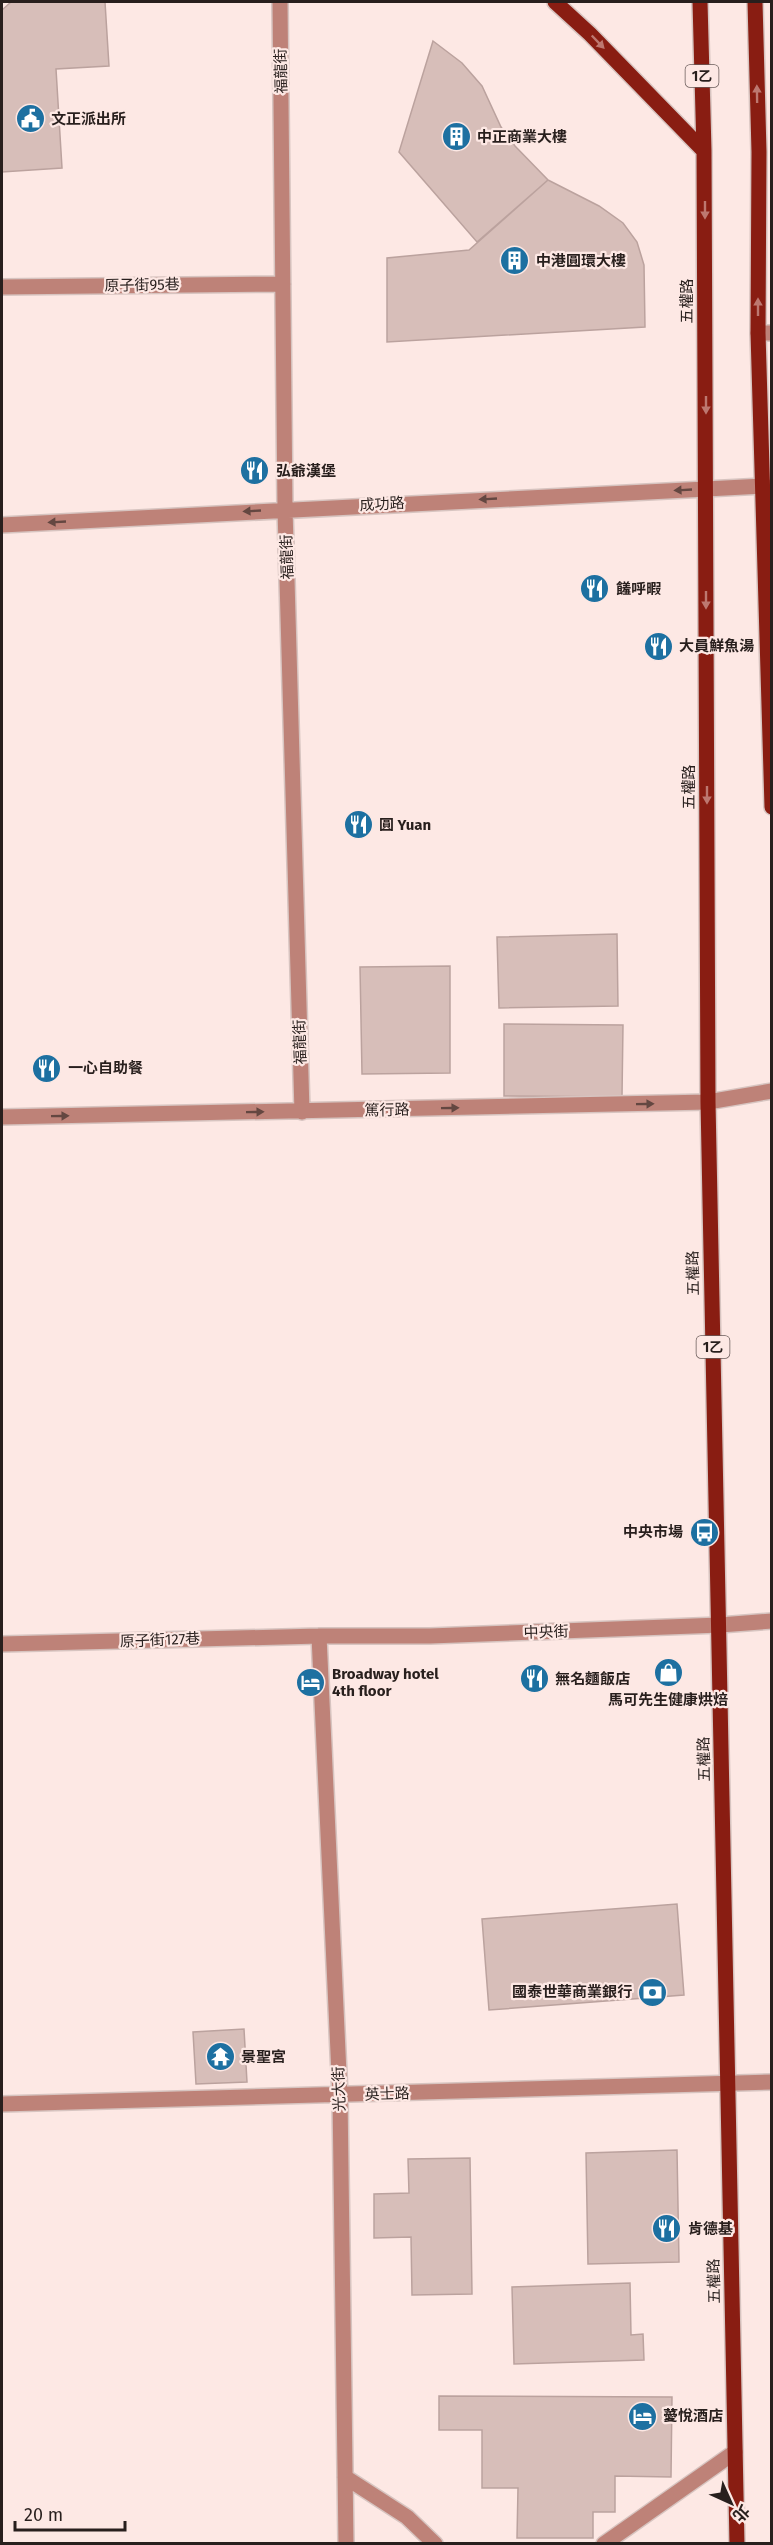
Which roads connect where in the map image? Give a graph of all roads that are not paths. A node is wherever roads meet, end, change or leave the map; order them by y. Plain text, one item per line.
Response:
1 (280, 2) edge
2 (555, 2) edge
3 (700, 2) edge
4 (755, 2) edge
5 (771, 138) edge
6 (704, 151) junction
7 (759, 152) junction
8 (284, 284) junction
9 (2, 287) edge
10 (765, 333) edge
11 (767, 487) edge
12 (706, 489) junction
13 (285, 509) junction
14 (2, 525) edge
15 (771, 807) edge
16 (771, 1091) edge
17 (708, 1102) junction
18 (302, 1112) junction
19 (2, 1117) edge
20 (771, 1621) edge
21 (720, 1625) junction
22 (319, 1636) junction
23 (2, 1644) edge
24 (771, 2082) edge
25 (728, 2083) junction
26 (340, 2096) junction
27 (2, 2104) edge
28 (735, 2452) junction
29 (345, 2476) junction
30 (346, 2544) edge
31 (435, 2544) edge
32 (604, 2544) edge
33 (737, 2544) edge

1 - 8 street, 福龍街
2 -> 6 main road
3 - 6 main road, 五權路 / 1乙
7 -> 4 main road
5 - 7 main road
6 -> 12 main road, 五權路 / 1乙
10 -> 7 main road
8 - 9 street, 原子街95巷
8 - 13 street, 福龍街
10 - 11 main road
11 - 12 street, 成功路
11 - 15 main road
12 -> 13 street, 成功路
12 -> 17 main road, 五權路 / 1乙
13 -> 14 street, 成功路
13 - 18 street, 福龍街
16 - 17 street, 篤行路
18 -> 17 street, 篤行路
17 - 21 main road, 五權路 / 1乙
19 -> 18 street, 篤行路
20 - 21 street, 中央街
21 - 22 street, 中央街
21 - 25 main road, 五權路 / 1乙
22 - 23 street, 原子街127巷
22 - 26 street, 光大街
24 - 25 street, 英士路
25 - 26 street, 英士路
25 - 28 main road, 五權路 / 1乙
26 - 27 street, 英士路
26 - 29 street, 光大街
28 - 32 street
28 - 33 main road, 五權路 / 1乙
29 - 30 street, 光大街
29 - 31 street

